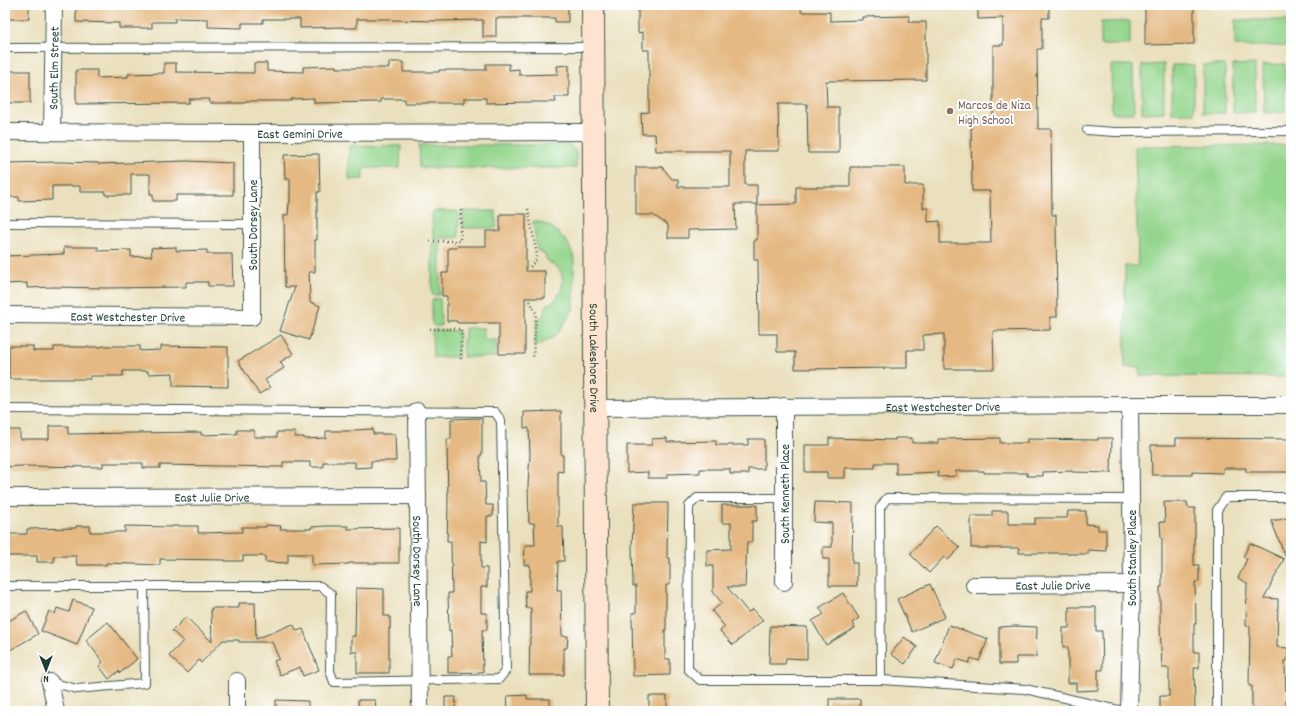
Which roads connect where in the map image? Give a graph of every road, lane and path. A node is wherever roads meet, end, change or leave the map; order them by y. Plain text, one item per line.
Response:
1 (54, 5) edge
2 (593, 5) edge
3 (594, 47) junction
4 (5, 48) edge
5 (53, 48) junction
6 (1088, 130) dead end
7 (1291, 131) edge
8 (5, 132) edge
9 (52, 132) junction
10 (594, 132) junction
11 (252, 133) junction
12 (461, 209) dead end
13 (528, 209) dead end
14 (5, 223) edge
15 (252, 224) junction
16 (430, 241) dead end
17 (530, 267) dead end
18 (530, 301) dead end
19 (5, 316) edge
20 (252, 317) joint
21 (430, 329) dead end
22 (461, 359) dead end
23 (533, 359) dead end
24 (1130, 404) junction
25 (1291, 405) edge
26 (784, 406) junction
27 (596, 408) junction
28 (5, 409) edge
29 (417, 411) junction
30 (418, 496) junction
31 (5, 497) edge
32 (1291, 497) edge
33 (784, 498) junction
34 (1131, 499) junction
35 (784, 582) dead end
36 (1132, 584) junction
37 (974, 585) dead end
38 (5, 586) edge
39 (144, 586) junction
40 (881, 680) junction
41 (237, 681) dead end
42 (420, 681) junction
43 (50, 682) joint
44 (56, 711) edge
45 (237, 711) edge
46 (420, 711) edge
47 (597, 711) edge
48 (1123, 711) edge
49 (1129, 711) edge
50 (1217, 711) edge

1 - 5 street, South Elm Street
2 - 3 street, South Lakeshore Drive
3 - 5 lane
3 - 10 street, South Lakeshore Drive
4 - 5 lane
5 - 9 street, South Elm Street
6 - 7 lane
8 - 9 street, East Gemini Drive
9 - 11 street, East Gemini Drive
10 - 11 street, East Gemini Drive
10 - 27 street, South Lakeshore Drive
11 - 15 street, South Dorsey Lane
12 - 16 path
13 - 17 path
14 - 15 lane
15 - 20 street, South Dorsey Lane
18 - 23 path
19 - 20 street, East Westchester Drive
21 - 22 path
24 - 25 street, East Westchester Drive
24 - 26 street, East Westchester Drive
24 - 34 street, South Stanley Place
26 - 27 street, East Westchester Drive
26 - 33 street, South Kenneth Place
27 - 47 street, South Lakeshore Drive
28 - 29 lane
29 - 30 street, South Dorsey Lane
29 - 42 lane
30 - 31 street, East Julie Drive
30 - 42 street, South Dorsey Lane
32 - 50 lane
33 - 35 street, South Kenneth Place
33 - 40 lane
34 - 36 street, South Stanley Place
34 - 40 lane
36 - 37 street, East Julie Drive
36 - 49 street, South Stanley Place
38 - 39 lane
39 - 42 lane
39 - 43 lane
40 - 48 lane
41 - 45 street
42 - 46 street, South Dorsey Lane
43 - 44 street

